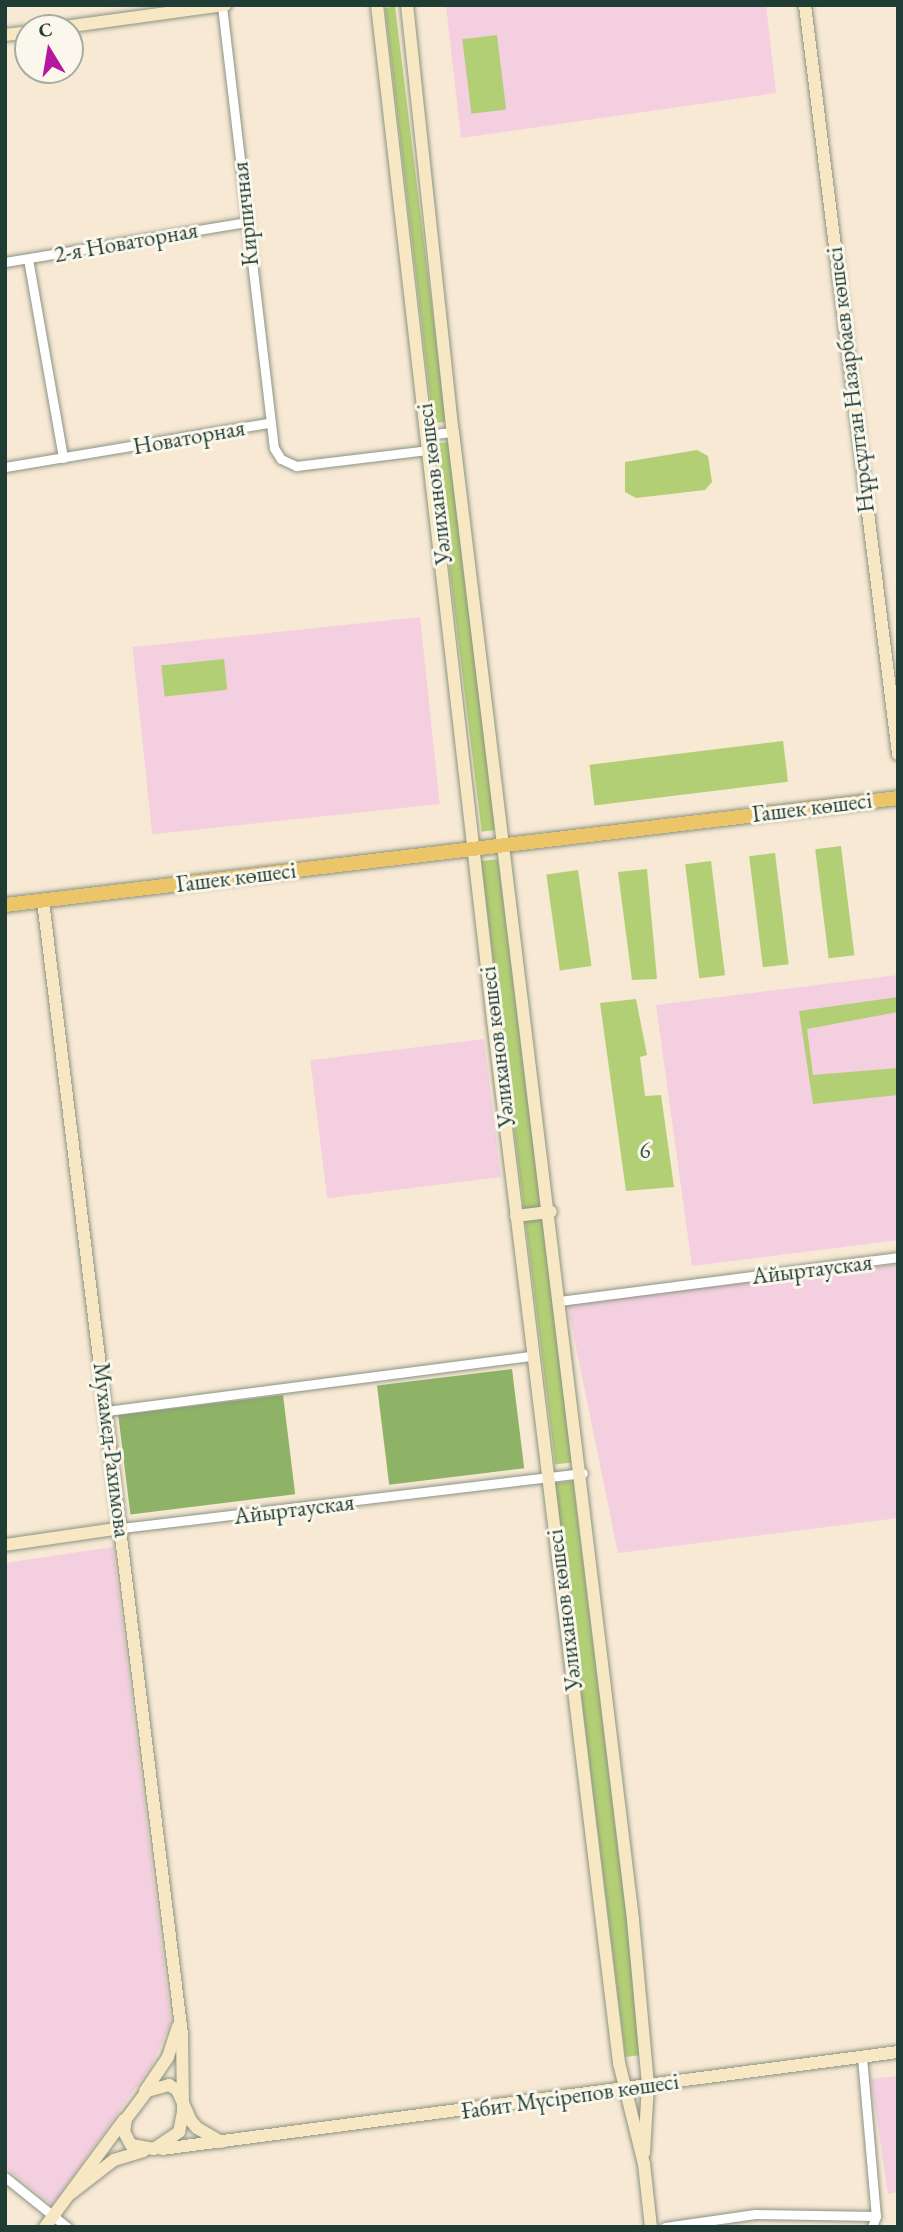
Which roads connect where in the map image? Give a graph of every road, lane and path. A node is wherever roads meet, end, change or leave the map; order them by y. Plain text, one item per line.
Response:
1 (223, 5) edge
2 (377, 5) edge
3 (407, 5) edge
4 (805, 5) edge
5 (84, 24) edge
6 (246, 222) junction
7 (28, 258) junction
8 (5, 261) edge
9 (269, 423) junction
10 (453, 432) junction
11 (428, 435) junction
12 (429, 450) junction
13 (63, 458) junction
14 (5, 467) edge
15 (898, 754) edge
16 (898, 798) edge
17 (505, 844) junction
18 (471, 848) junction
19 (43, 901) junction
20 (5, 905) edge
21 (551, 1212) junction
22 (516, 1216) junction
23 (898, 1257) edge
24 (560, 1301) junction
25 (533, 1356) junction
26 (107, 1411) junction
27 (583, 1473) junction
28 (548, 1477) junction
29 (122, 1528) junction
30 (5, 1545) edge
31 (180, 1999) junction
32 (898, 2052) edge
33 (862, 2057) junction
34 (648, 2085) junction
35 (625, 2088) junction
36 (183, 2103) junction
37 (135, 2104) junction
38 (221, 2142) junction
39 (154, 2149) junction
40 (643, 2164) junction
41 (5, 2177) edge
42 (70, 2194) junction
43 (876, 2216) junction
44 (49, 2221) edge
45 (702, 2222) edge
46 (67, 2227) edge
47 (651, 2227) edge
48 (664, 2227) edge
49 (872, 2227) edge

1 - 5 main road
1 - 6 street, Кирпичная
2 - 11 main road, Уәлиханов көшесі
3 - 10 main road, Уәлиханов көшесі
4 - 15 main road, Нұрсұлтан Назарбаев көшесі
6 - 7 street, 2-я Новаторная
6 - 9 street, Кирпичная
7 - 8 street, 2-я Новаторная
7 - 13 street
9 - 12 street, Новаторная
9 - 13 street, Новаторная
10 - 11 street
10 - 17 main road, Уәлиханов көшесі
11 - 12 main road, Уәлиханов көшесі
12 - 18 main road, Уәлиханов көшесі
13 - 14 street, Новаторная
16 - 17 main road, Гашек көшесі
17 - 18 main road, Гашек көшесі
17 - 21 main road, Уәлиханов көшесі
18 - 19 main road, Гашек көшесі
18 - 22 main road, Уәлиханов көшесі
19 - 20 main road, Гашек көшесі
19 - 26 main road, Мухамед-Рахимова
21 - 22 main road
21 - 24 main road, Уәлиханов көшесі
22 - 25 main road, Уәлиханов көшесі
23 - 24 street, Айыртауская
24 - 27 main road, Уәлиханов көшесі
25 - 26 street
25 - 28 main road, Уәлиханов көшесі
26 - 29 main road, Мухамед-Рахимова
27 - 28 street, Айыртауская
27 - 34 main road, Уәлиханов көшесі
28 - 29 street, Айыртауская
28 - 35 main road, Уәлиханов көшесі
29 - 30 main road, Айыртауская
29 - 31 main road, Мухамед-Рахимова
31 - 36 main road
31 - 37 main road
32 - 33 main road, Ғабит Мүсірепов көшесі
33 - 34 main road, Ғабит Мүсірепов көшесі
33 - 43 street
34 - 35 main road, Ғабит Мүсірепов көшесі
34 - 40 main road, Уәлиханов көшесі
35 - 38 main road, Ғабит Мүсірепов көшесі
35 - 40 main road, Уәлиханов көшесі
36 - 37 main road
36 - 38 main road
36 - 39 main road
37 - 39 main road
37 - 42 main road
38 - 39 main road, Ғабит Мүсірепов көшесі
39 - 42 main road, Ғабит Мүсірепов көшесі
40 - 47 main road
41 - 44 street
42 - 44 main road
43 - 45 street
43 - 49 street
44 - 46 street
45 - 48 street

